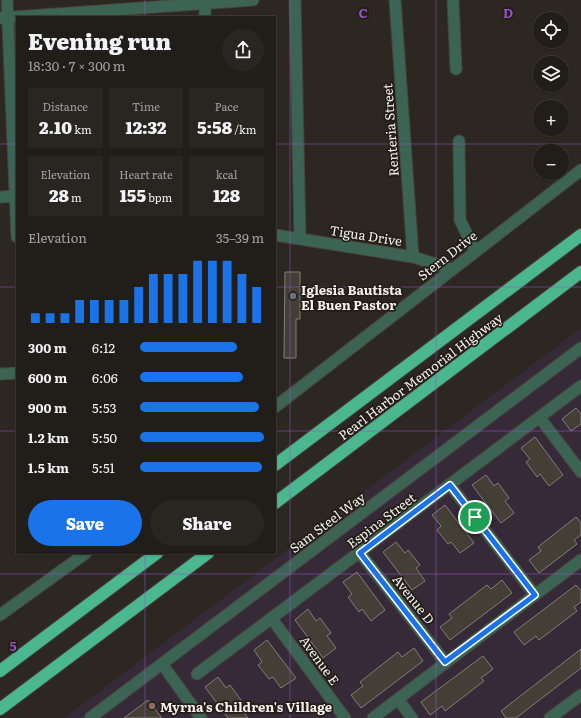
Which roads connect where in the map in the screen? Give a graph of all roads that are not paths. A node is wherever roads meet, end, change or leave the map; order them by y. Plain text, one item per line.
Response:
1 (7, 0) edge
2 (253, 0) edge
3 (295, 0) edge
4 (395, 0) edge
5 (453, 0) edge
6 (205, 1) edge
7 (100, 9) edge
8 (205, 16) edge
9 (4, 17) edge
10 (456, 69) dead end
11 (459, 141) dead end
12 (581, 170) edge
13 (16, 196) edge
14 (0, 197) edge
15 (276, 235) edge
16 (581, 235) edge
17 (300, 239) junction
18 (475, 251) junction
19 (413, 257) junction
20 (452, 269) junction
21 (581, 272) edge
22 (581, 348) edge
23 (16, 373) edge
24 (0, 374) edge
25 (581, 386) edge
26 (276, 406) edge
27 (540, 418) junction
28 (276, 464) edge
29 (581, 472) edge
30 (450, 485) junction
31 (276, 501) edge
32 (360, 553) junction
33 (85, 554) edge
34 (157, 554) edge
35 (207, 554) edge
36 (581, 560) edge
37 (535, 595) junction
38 (0, 615) edge
39 (272, 619) junction
40 (445, 662) junction
41 (162, 664) junction
42 (0, 671) edge
43 (197, 674) dead end
44 (581, 695) edge
45 (398, 699) junction
46 (0, 710) edge
47 (90, 718) edge
48 (201, 718) edge
49 (345, 718) edge
50 (372, 718) edge
51 (412, 718) edge
52 (550, 718) edge

1 - 9 street
2 - 6 street
3 - 17 street
4 - 19 street, Renteria Street
5 - 10 street
6 - 7 street
6 - 8 street
7 - 9 street
9 - 13 street
11 - 18 street
12 - 18 street, Stern Drive
13 - 14 street
15 - 17 street, Tigua Drive
16 - 28 highway, Pearl Harbor Memorial Highway
17 - 19 street, Tigua Drive
18 - 20 street, Stern Drive
19 - 20 street, Tigua Drive
20 - 26 street, Stern Drive
21 - 31 highway, Pearl Harbor Memorial Highway
22 - 41 street, Sam Steel Way
23 - 24 street
25 - 27 street, Espina Street
27 - 29 street
27 - 30 street, Espina Street
30 - 32 street, Espina Street
30 - 37 street
32 - 39 street, Espina Street
32 - 40 street, Avenue D
33 - 38 street
34 - 42 highway
35 - 46 highway
36 - 37 street
37 - 40 street
39 - 43 street, Espina Street
39 - 49 street, Avenue E
40 - 45 street
41 - 47 street, Sam Steel Way
41 - 48 street
44 - 52 street
45 - 50 street
45 - 51 street

